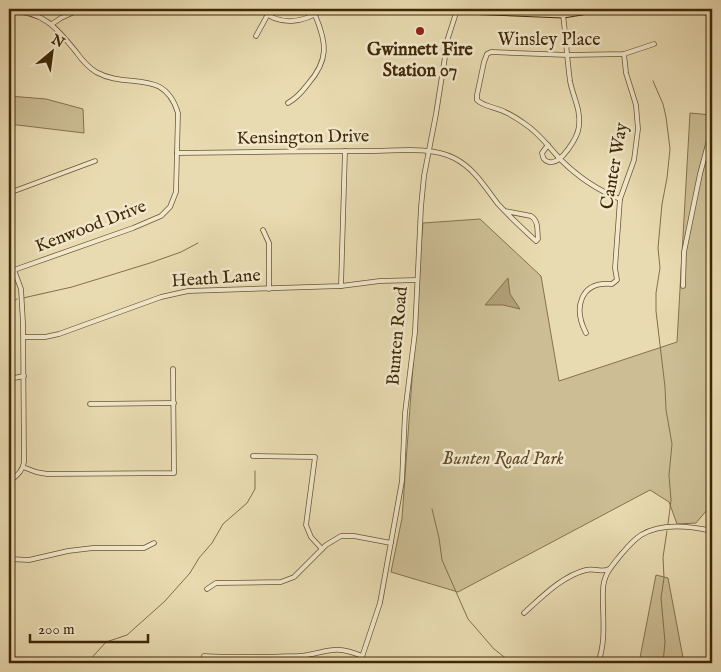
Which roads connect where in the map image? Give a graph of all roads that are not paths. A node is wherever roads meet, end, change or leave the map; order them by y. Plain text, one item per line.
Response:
1 (260, 9) edge
2 (324, 9) edge
3 (456, 9) edge
4 (600, 9) edge
5 (692, 9) edge
6 (9, 11) edge
7 (178, 11) dead end
8 (517, 11) edge
9 (712, 13) edge
10 (316, 15) junction
11 (563, 15) junction
12 (268, 16) junction
13 (52, 24) junction
14 (256, 36) dead end
15 (654, 44) dead end
16 (568, 54) junction
17 (624, 54) junction
18 (288, 103) dead end
19 (712, 129) edge
20 (548, 145) junction
21 (345, 151) junction
22 (429, 151) junction
23 (177, 153) junction
24 (560, 158) junction
25 (95, 161) dead end
26 (9, 193) edge
27 (620, 199) junction
28 (505, 211) junction
29 (263, 230) dead end
30 (9, 263) edge
31 (14, 270) junction
32 (417, 280) junction
33 (341, 286) junction
34 (683, 286) dead end
35 (269, 289) junction
36 (586, 333) dead end
37 (24, 337) junction
38 (173, 369) dead end
39 (24, 376) junction
40 (9, 378) edge
41 (174, 403) junction
42 (90, 404) dead end
43 (253, 456) dead end
44 (23, 467) junction
45 (9, 481) edge
46 (712, 531) edge
47 (154, 543) dead end
48 (391, 543) junction
49 (322, 549) junction
50 (9, 559) edge
51 (611, 568) junction
52 (207, 589) dead end
53 (524, 613) dead end
54 (204, 656) dead end
55 (362, 656) junction
56 (360, 663) edge
57 (598, 663) edge

1 - 12 street
2 - 10 street
3 - 8 main road
3 - 22 street, Bunten Road
4 - 11 main road
5 - 9 main road
6 - 13 street, Kenwood Drive
7 - 13 street
8 - 11 main road
10 - 12 street
10 - 18 street
11 - 16 street
12 - 14 street
13 - 23 street, Kenwood Drive
15 - 17 street, Winsley Place
16 - 17 street, Winsley Place
16 - 20 street, Winsley Place
16 - 24 street
17 - 27 street, Canter Way
19 - 34 street
20 - 24 street, Winsley Place
20 - 24 street
21 - 22 street, Kensington Drive
21 - 23 street, Kensington Drive
21 - 33 street
22 - 28 street, Kensington Drive
22 - 32 street, Bunten Road
23 - 31 street, Kenwood Drive
24 - 27 street, Winsley Place
25 - 26 street
27 - 36 street, Canter Way
28 - 28 street, Kensington Drive
29 - 35 street
30 - 31 street
31 - 37 street
32 - 33 street, Heath Lane
32 - 48 street, Bunten Road
33 - 35 street, Heath Lane
35 - 37 street, Heath Lane
37 - 39 street
38 - 41 street
39 - 40 street
39 - 44 street
41 - 42 street
41 - 44 street
43 - 49 street
44 - 45 street
46 - 51 street
47 - 50 street
48 - 49 street
48 - 55 street, Bunten Road
49 - 52 street
51 - 53 street
51 - 57 street
54 - 55 street
55 - 56 street, Bunten Road

